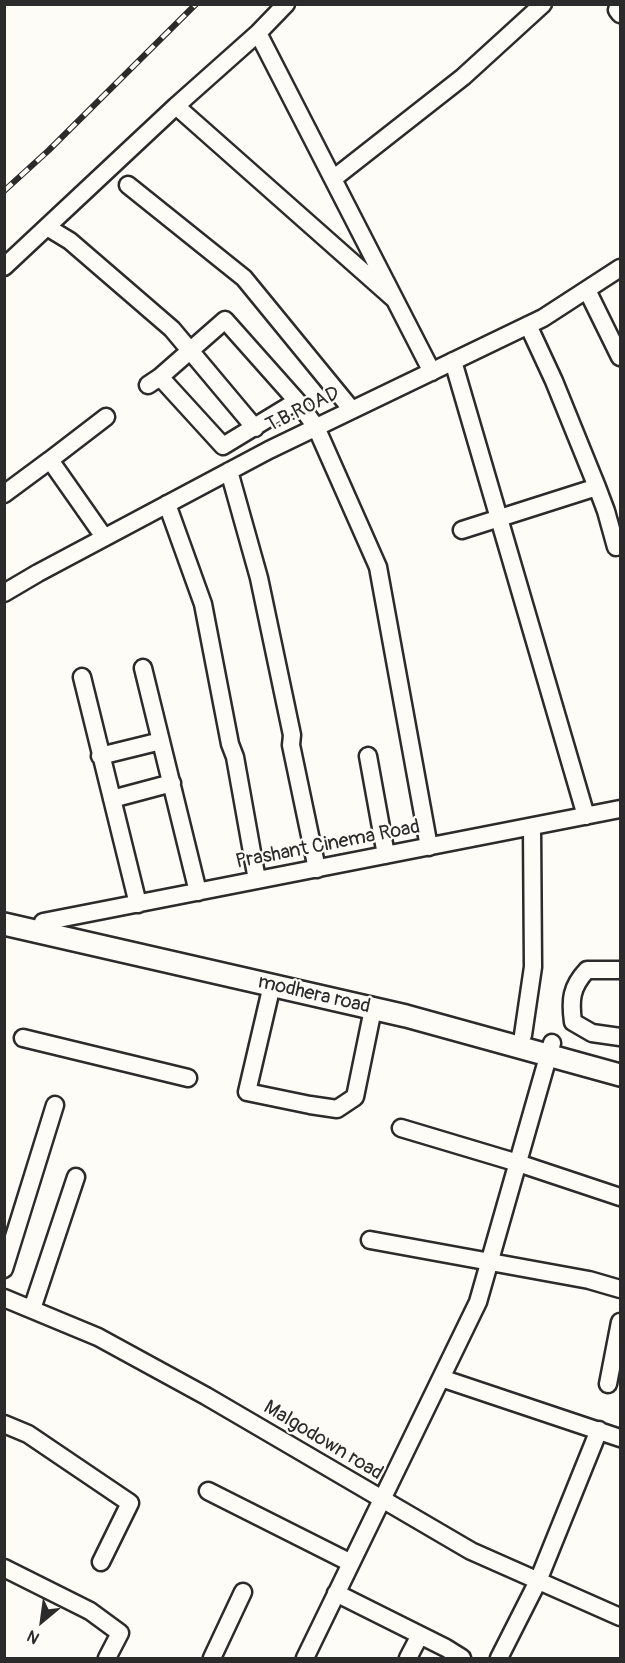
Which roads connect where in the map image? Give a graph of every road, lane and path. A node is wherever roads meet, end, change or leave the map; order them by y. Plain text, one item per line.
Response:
1 (286, 4) edge
2 (543, 4) edge
3 (258, 33) junction
4 (176, 106) junction
5 (333, 179) junction
6 (128, 185) dead end
7 (47, 227) junction
8 (4, 267) edge
9 (621, 268) edge
10 (587, 290) junction
11 (394, 299) junction
12 (528, 326) junction
13 (192, 351) junction
14 (621, 357) edge
15 (453, 361) junction
16 (432, 372) junction
17 (297, 401) junction
18 (352, 410) junction
19 (106, 417) dead end
20 (255, 428) junction
21 (316, 428) junction
22 (223, 446) junction
23 (50, 460) junction
24 (234, 469) junction
25 (597, 487) junction
26 (4, 494) edge
27 (167, 504) junction
28 (499, 518) junction
29 (462, 530) dead end
30 (105, 537) junction
31 (616, 547) dead end
32 (4, 593) edge
33 (143, 668) dead end
34 (82, 677) dead end
35 (161, 741) junction
36 (100, 756) junction
37 (368, 756) dead end
38 (172, 783) junction
39 (112, 799) junction
40 (621, 809) edge
41 (586, 816) junction
42 (532, 826) junction
43 (429, 847) junction
44 (386, 855) junction
45 (316, 869) junction
46 (257, 880) junction
47 (198, 892) junction
48 (138, 904) junction
49 (4, 913) edge
50 (43, 922) junction
51 (4, 924) edge
52 (621, 970) edge
53 (272, 986) junction
54 (373, 1009) junction
55 (523, 1035) junction
56 (621, 1037) edge
57 (23, 1038) dead end
58 (550, 1048) junction
59 (621, 1061) edge
60 (621, 1075) edge
61 (188, 1078) dead end
62 (55, 1105) dead end
63 (401, 1128) dead end
64 (518, 1163) junction
65 (76, 1177) dead end
66 (621, 1197) edge
67 (370, 1240) dead end
68 (489, 1262) junction
69 (4, 1269) edge
70 (621, 1289) edge
71 (4, 1298) edge
72 (32, 1309) junction
73 (621, 1322) edge
74 (441, 1378) junction
75 (608, 1384) dead end
76 (4, 1424) edge
77 (599, 1430) junction
78 (621, 1437) edge
79 (208, 1491) dead end
80 (381, 1500) junction
81 (101, 1562) dead end
82 (351, 1563) junction
83 (4, 1568) edge
84 (538, 1581) junction
85 (243, 1592) dead end
86 (336, 1593) junction
87 (621, 1617) edge
88 (420, 1635) junction
89 (107, 1659) edge
90 (213, 1659) edge
91 (305, 1659) edge
92 (408, 1659) edge
93 (462, 1659) edge
94 (499, 1659) edge

1 - 3 street
2 - 5 street
3 - 4 street
3 - 5 street
4 - 7 street
4 - 11 street
5 - 11 street
6 - 18 street
7 - 8 street
7 - 13 street
9 - 10 street, T.B.ROAD
10 - 12 street, T.B.ROAD
10 - 14 street
11 - 16 street
12 - 15 street, T.B.ROAD
12 - 25 street
13 - 17 street
13 - 20 street
13 - 22 street
15 - 16 street, T.B.ROAD
15 - 28 street
16 - 18 street, T.B.ROAD
17 - 20 street
17 - 21 street
18 - 21 street, T.B.ROAD
19 - 23 street
20 - 22 street
21 - 24 street, T.B.ROAD
21 - 43 street
22 - 24 street
23 - 26 street
23 - 30 street
24 - 27 street, T.B.ROAD
24 - 45 street
25 - 28 street
25 - 31 street
27 - 30 street, T.B.ROAD
27 - 46 street
28 - 29 street
28 - 41 street
30 - 32 street, T.B.ROAD
33 - 35 street
34 - 36 street
35 - 36 street
35 - 38 street
36 - 39 street
37 - 44 street
38 - 39 street
38 - 47 street
39 - 48 street
40 - 41 street, Prashant Cinema Road
41 - 42 street, Prashant Cinema Road
42 - 43 street, Prashant Cinema Road
42 - 55 street
43 - 44 street, Prashant Cinema Road
44 - 45 street, Prashant Cinema Road
45 - 46 street, Prashant Cinema Road
46 - 47 street, Prashant Cinema Road
47 - 48 street, Prashant Cinema Road
48 - 50 street, Prashant Cinema Road
49 - 50 main road
50 - 55 main road
51 - 53 main road, modhera road
52 - 56 street
53 - 54 main road, modhera road
53 - 54 street
54 - 58 main road, modhera road
55 - 58 main road
57 - 61 street
58 - 59 main road
58 - 60 main road, modhera road
58 - 64 street
62 - 69 street
63 - 64 street
64 - 66 street
64 - 68 street
65 - 72 street
67 - 68 street
68 - 70 street
68 - 74 street
71 - 72 street, Malgodown road
72 - 80 street, Malgodown road
73 - 75 street
74 - 77 street
74 - 80 street
76 - 81 street
77 - 78 street
77 - 84 street
79 - 82 street
80 - 82 street
80 - 84 street, Malgodown road
82 - 86 street
83 - 89 street
84 - 87 street, Malgodown road
84 - 94 street
85 - 90 street
86 - 88 street
86 - 91 street
88 - 92 street
88 - 93 street

